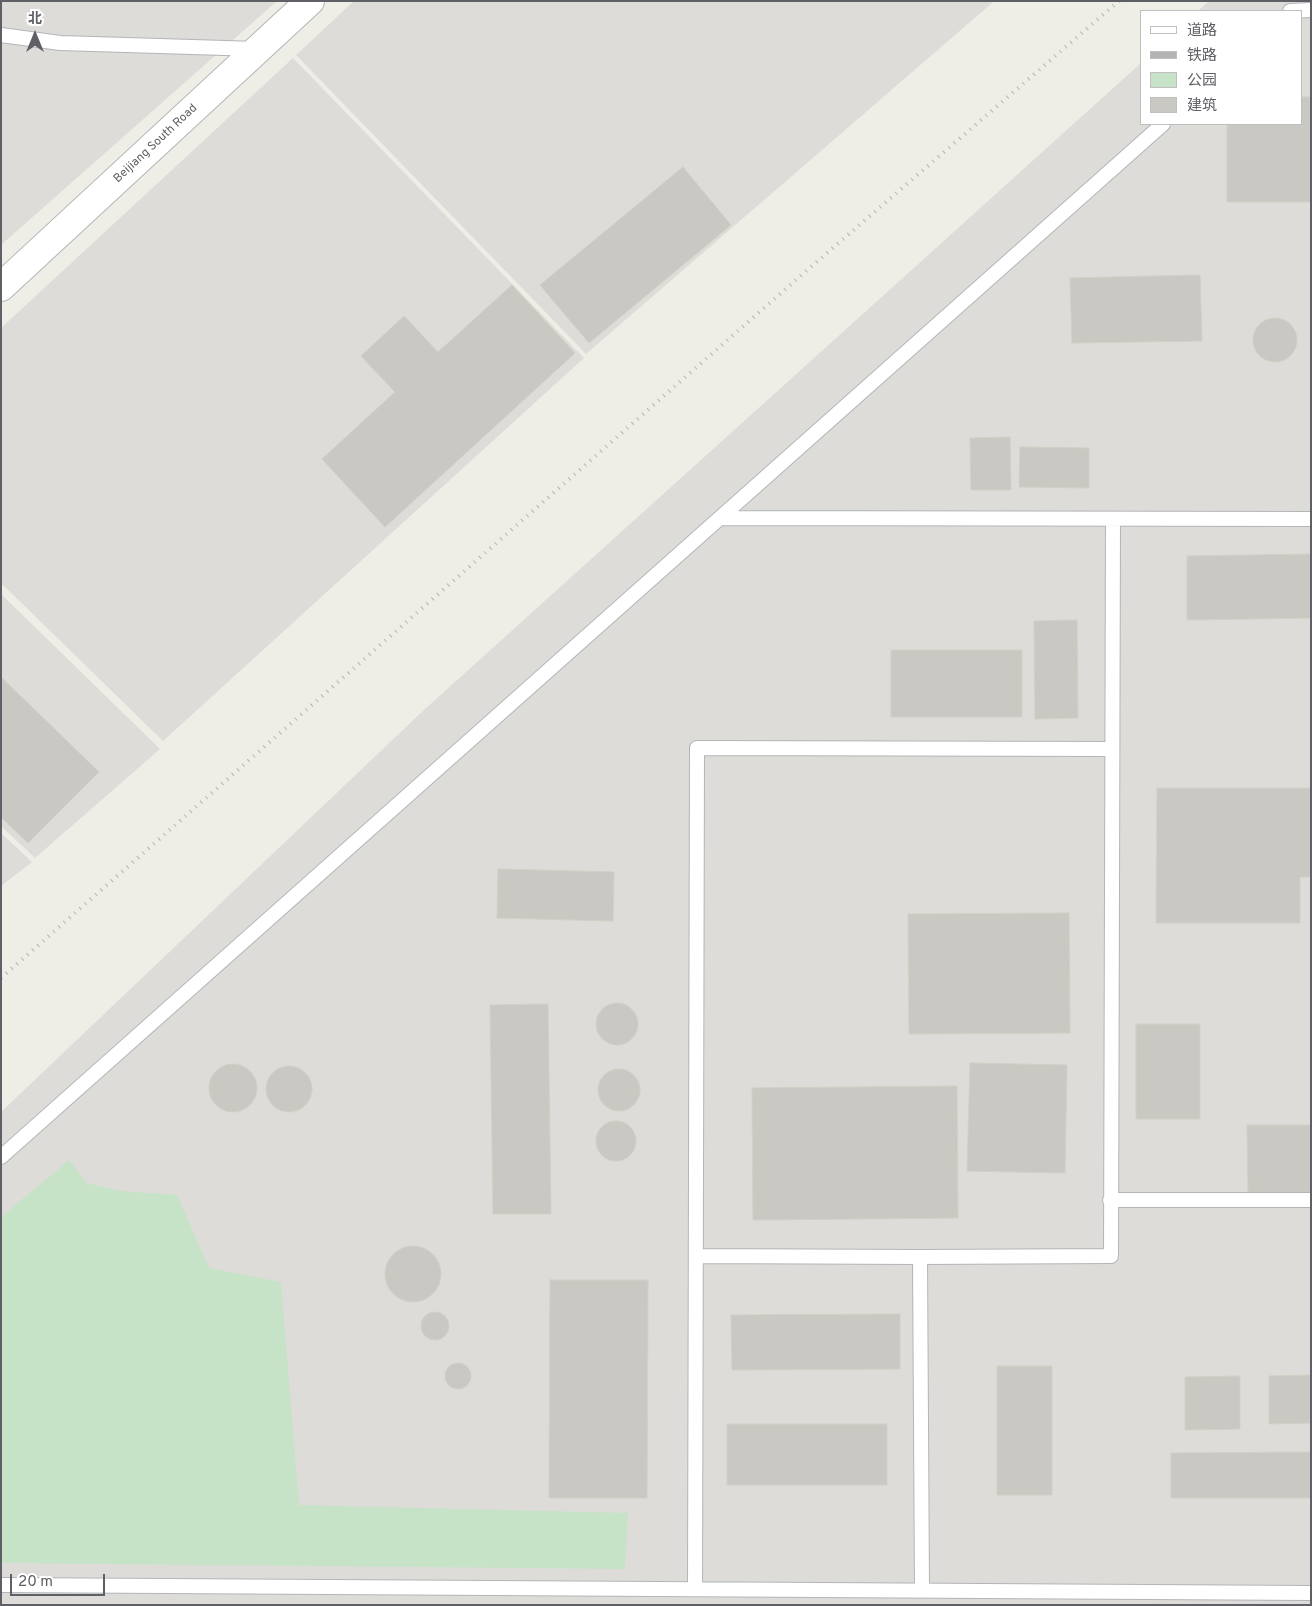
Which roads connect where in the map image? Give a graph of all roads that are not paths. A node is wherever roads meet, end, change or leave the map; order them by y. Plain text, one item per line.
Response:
1 (310, 1) edge
2 (1, 35) edge
3 (259, 49) junction
4 (1163, 125) edge
5 (1, 287) edge
6 (720, 518) junction
7 (1113, 519) junction
8 (1311, 519) edge
9 (1110, 749) junction
10 (1, 1157) edge
11 (1110, 1200) junction
12 (1311, 1200) edge
13 (696, 1256) junction
14 (920, 1257) junction
15 (1, 1586) edge
16 (695, 1589) junction
17 (922, 1590) junction
18 (1311, 1593) edge

1 - 3 street, Beijiang South Road
2 - 3 lane
3 - 5 street, Beijiang South Road
4 - 6 lane
6 - 7 lane
6 - 10 lane
7 - 8 lane
7 - 9 lane
9 - 11 lane
9 - 13 lane
11 - 12 lane
11 - 14 lane
13 - 14 lane
13 - 16 lane
14 - 17 lane
15 - 16 lane
16 - 17 lane
17 - 18 lane

